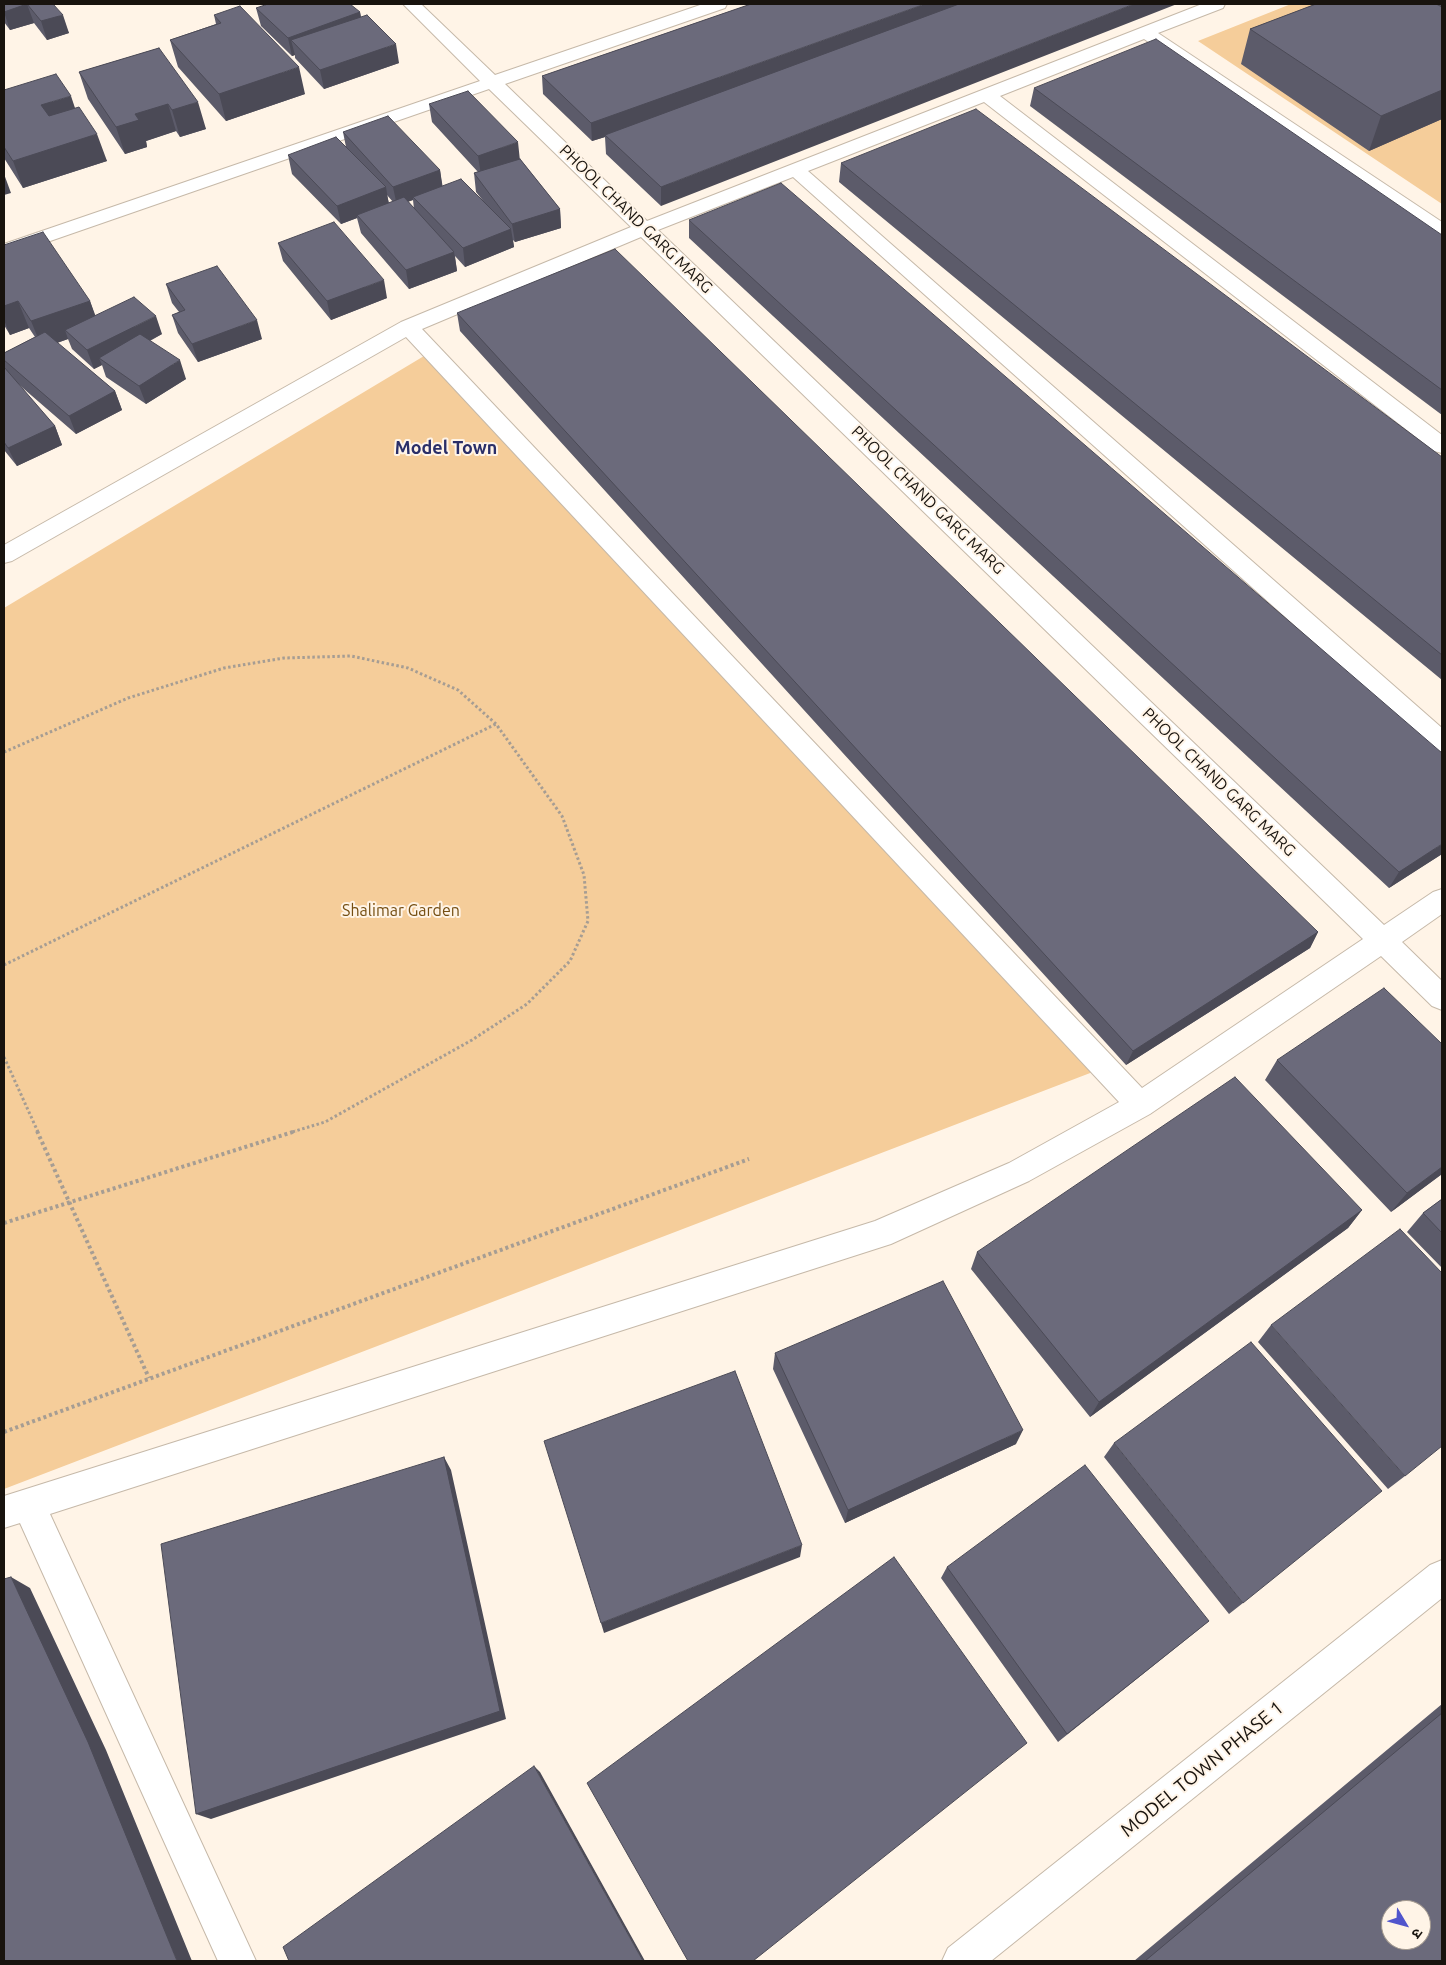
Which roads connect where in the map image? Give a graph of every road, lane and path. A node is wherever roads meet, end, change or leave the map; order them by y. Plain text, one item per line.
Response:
1 (412, 4) edge
2 (719, 4) edge
3 (1217, 4) edge
4 (1145, 32) junction
5 (493, 82) junction
6 (986, 94) junction
7 (795, 169) junction
8 (646, 228) junction
9 (1442, 231) edge
10 (4, 252) edge
11 (408, 327) junction
12 (1442, 446) edge
13 (4, 555) edge
14 (496, 724) junction
15 (1442, 742) edge
16 (4, 752) edge
17 (1442, 900) edge
18 (1384, 942) junction
19 (4, 965) edge
20 (1442, 998) edge
21 (4, 1057) edge
22 (1140, 1105) junction
23 (750, 1159) dead end
24 (70, 1203) junction
25 (4, 1223) edge
26 (149, 1378) junction
27 (4, 1432) edge
28 (16, 1508) edge
29 (1442, 1577) edge
30 (237, 1961) edge
31 (961, 1961) edge

1 - 5 street, PHOOL CHAND GARG MARG
2 - 5 street
3 - 4 street
4 - 6 street
4 - 9 street
5 - 8 street, PHOOL CHAND GARG MARG
5 - 10 street
6 - 7 street
6 - 12 street
7 - 8 street
7 - 15 street
8 - 11 street
8 - 18 street, PHOOL CHAND GARG MARG
11 - 13 street
11 - 22 street
14 - 16 path
14 - 19 path
14 - 24 path
17 - 18 street
18 - 20 street, PHOOL CHAND GARG MARG
18 - 22 street
21 - 24 path
22 - 28 street
23 - 26 path
24 - 25 path
24 - 26 path
26 - 27 path
28 - 30 street
29 - 31 street, MODEL TOWN PHASE 1

